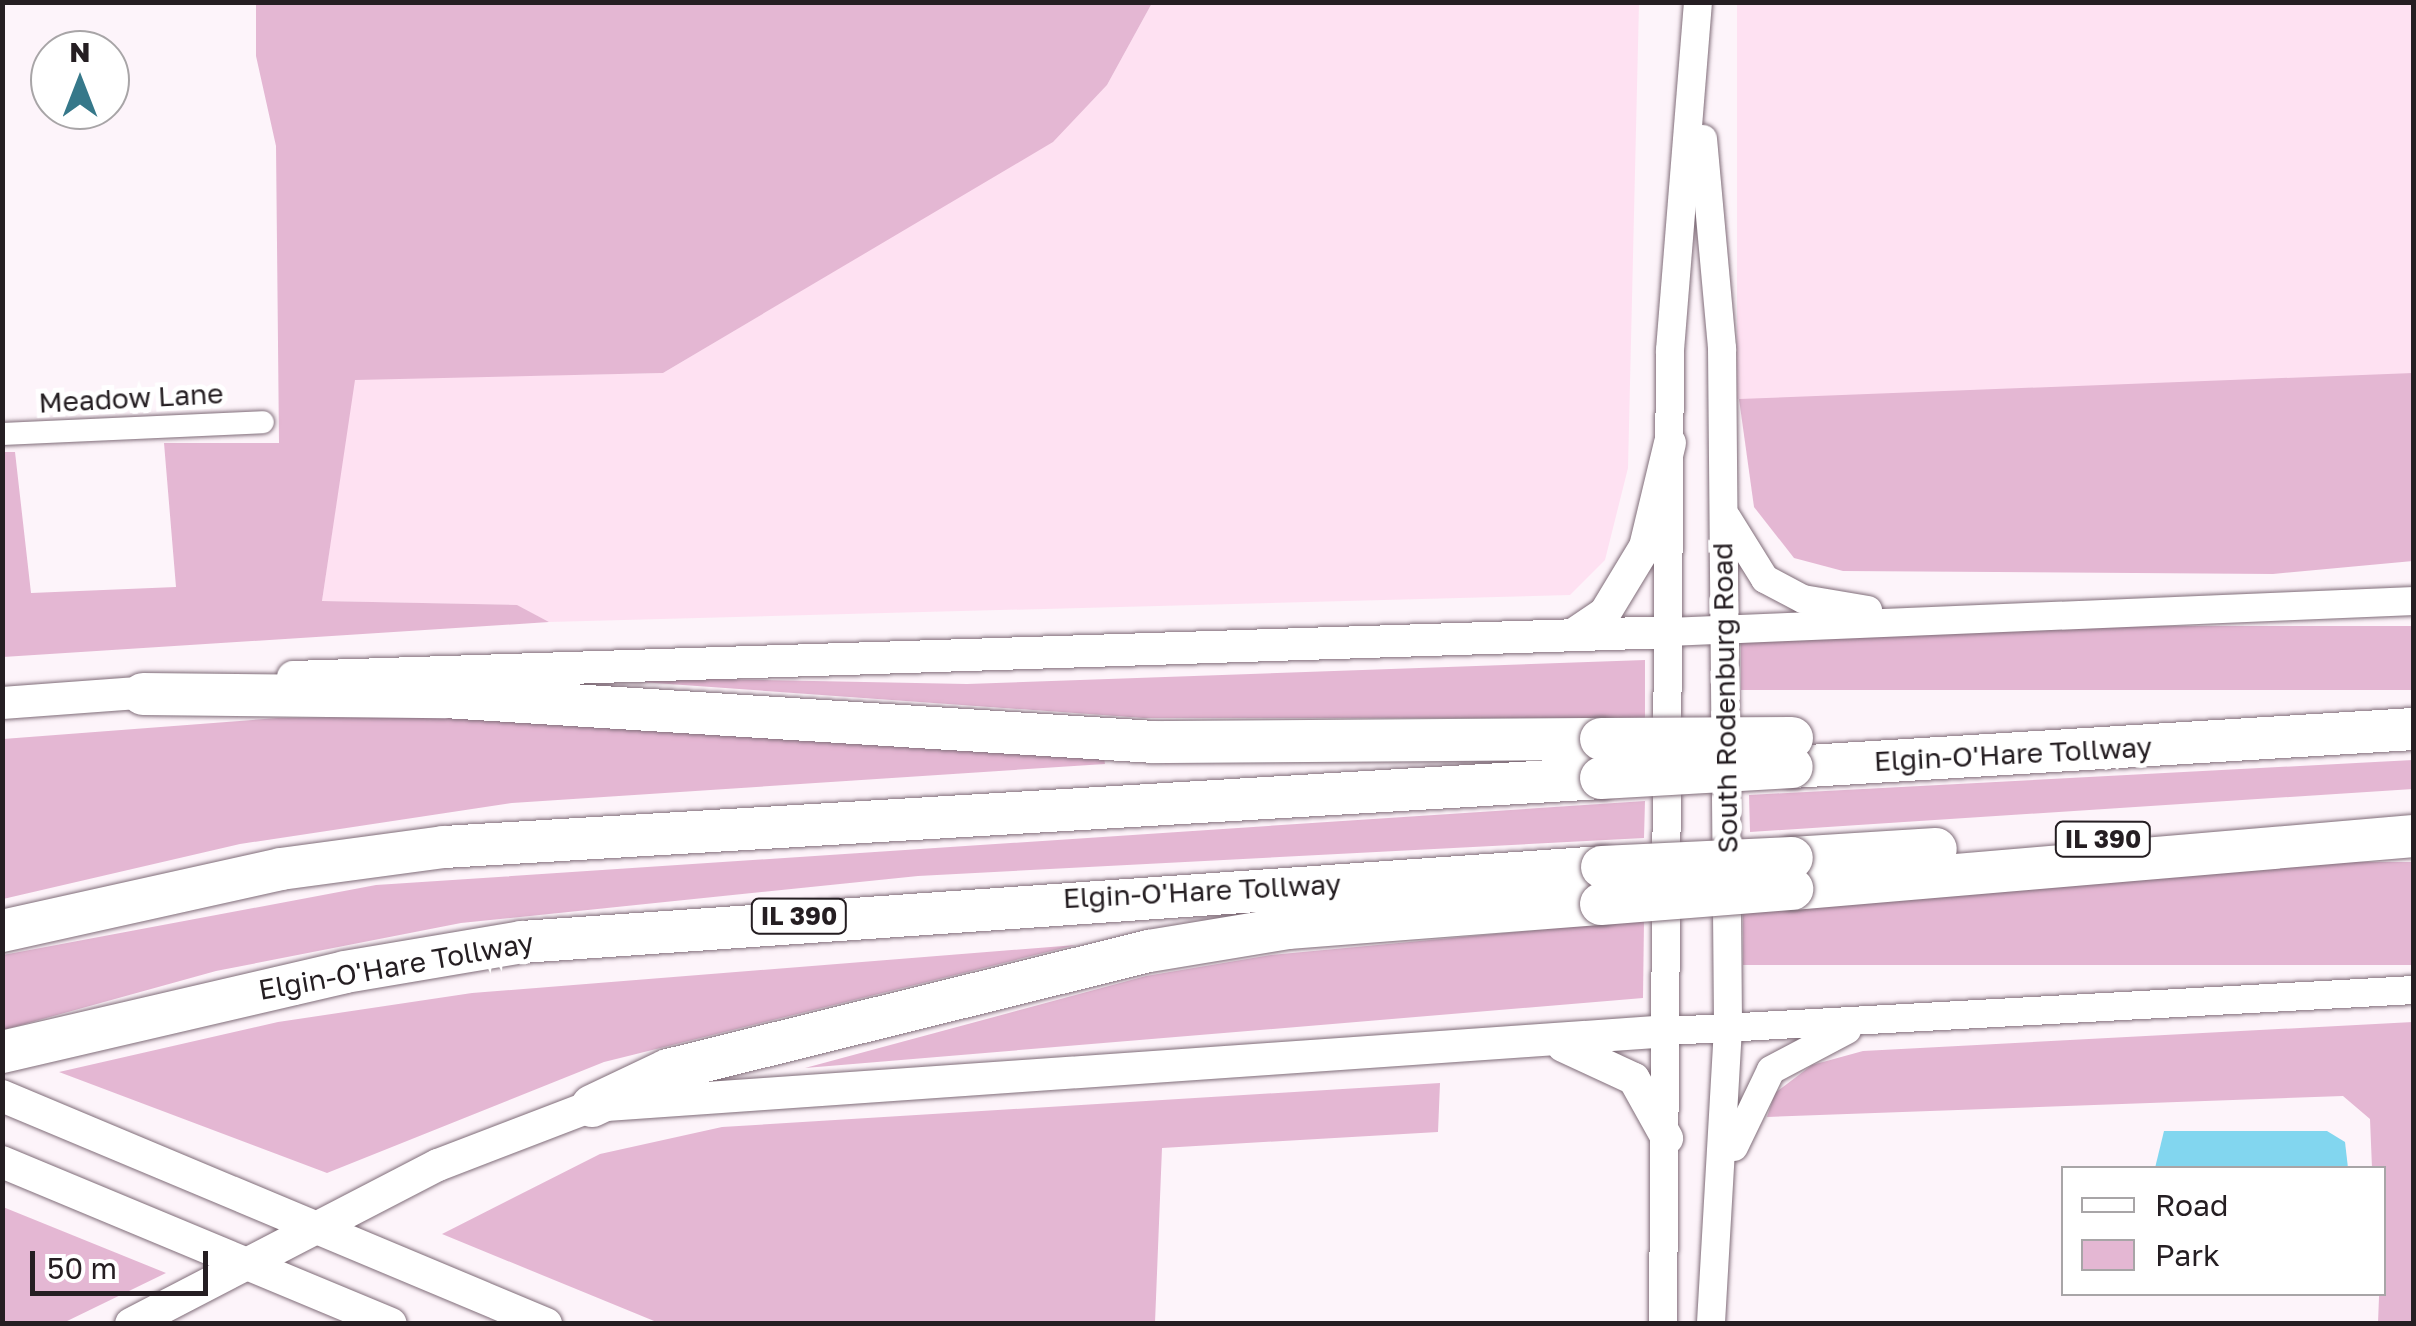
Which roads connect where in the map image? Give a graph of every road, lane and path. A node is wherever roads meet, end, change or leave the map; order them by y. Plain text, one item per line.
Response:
1 (1698, 2) edge
2 (1697, 73) junction
3 (263, 422) dead end
4 (2, 434) edge
5 (1670, 443) junction
6 (1723, 511) junction
7 (2414, 601) edge
8 (1919, 620) junction
9 (1725, 630) junction
10 (1668, 632) junction
11 (1574, 634) junction
12 (143, 694) junction
13 (2, 703) edge
14 (2414, 727) edge
15 (1600, 758) junction
16 (2414, 822) edge
17 (2414, 836) edge
18 (1792, 874) junction
19 (1602, 886) junction
20 (2, 930) edge
21 (2414, 990) edge
22 (1880, 1020) junction
23 (1728, 1028) junction
24 (1669, 1031) junction
25 (1534, 1039) junction
26 (5, 1052) edge
27 (2, 1096) edge
28 (592, 1106) junction
29 (1667, 1138) junction
30 (2, 1162) edge
31 (1726, 1172) junction
32 (327, 1229) junction
33 (247, 1264) junction
34 (131, 1324) edge
35 (391, 1324) edge
36 (546, 1324) edge
37 (1663, 1324) edge
38 (1711, 1324) edge

1 - 2 street, South Rodenburg Road
2 - 5 street, South Rodenburg Road
2 - 6 street, South Rodenburg Road
3 - 4 street, Meadow Lane
5 - 10 street, South Rodenburg Road
5 - 11 main road
6 - 8 street
6 - 9 street, South Rodenburg Road
7 - 8 street
8 - 9 street
9 - 10 street
9 - 23 street, South Rodenburg Road
10 - 11 main road
10 - 24 street, South Rodenburg Road
11 - 12 main road
12 - 13 main road
12 - 15 highway
14 - 15 highway, Elgin-O'Hare Tollway, bridge
15 - 20 highway, Elgin-O'Hare Tollway
16 - 18 highway, Elgin-O'Hare Tollway / IL 390
17 - 18 highway
18 - 19 highway, Elgin-O'Hare Tollway / IL 390, bridge
19 - 26 highway, Elgin-O'Hare Tollway / IL 390
19 - 28 highway
21 - 22 street
22 - 23 street
22 - 31 street
23 - 24 street
23 - 31 street, South Rodenburg Road
24 - 25 main road
24 - 29 street, South Rodenburg Road
25 - 28 main road
25 - 29 main road
27 - 32 main road
28 - 32 main road
29 - 37 street, South Rodenburg Road
30 - 33 main road
31 - 38 street, South Rodenburg Road
32 - 33 main road
32 - 36 main road
33 - 34 main road
33 - 35 main road

